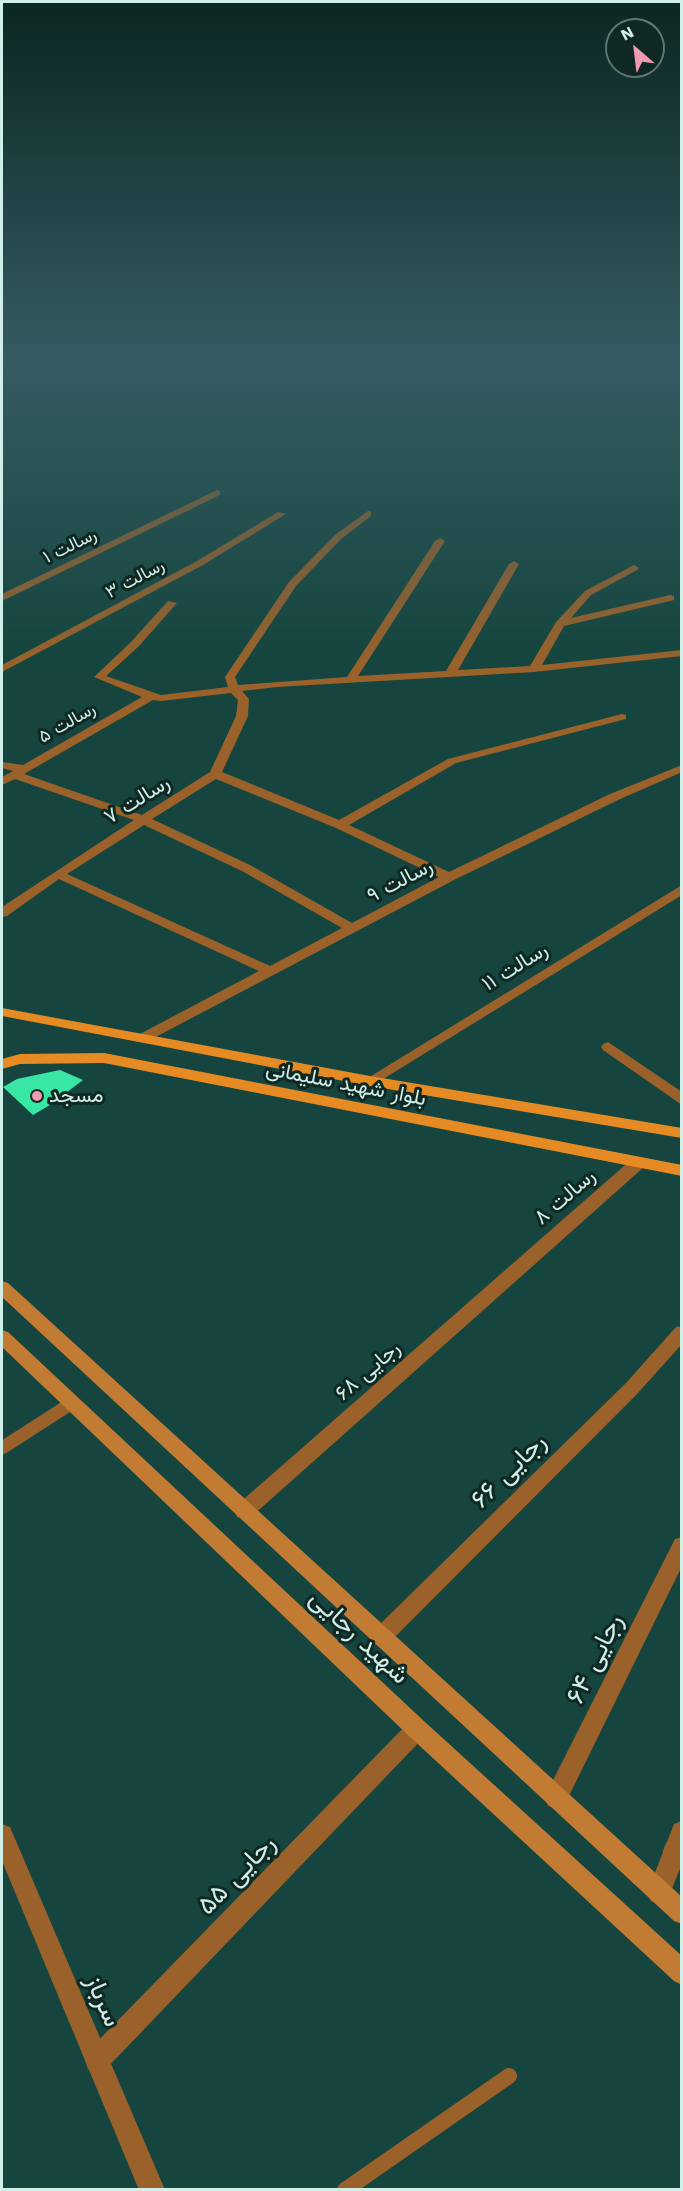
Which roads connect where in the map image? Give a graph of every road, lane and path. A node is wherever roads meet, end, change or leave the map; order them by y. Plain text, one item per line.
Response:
1 (217, 493) dead end
2 (281, 514) dead end
3 (368, 514) dead end
4 (440, 541) dead end
5 (514, 564) dead end
6 (634, 568) dead end
7 (2, 598) edge
8 (670, 598) dead end
9 (172, 603) dead end
10 (560, 624) junction
11 (681, 653) edge
12 (2, 669) edge
13 (534, 669) junction
14 (450, 674) junction
15 (350, 680) junction
16 (234, 690) junction
17 (151, 696) junction
18 (622, 717) dead end
19 (2, 765) edge
20 (681, 768) edge
21 (19, 772) junction
22 (215, 774) junction
23 (2, 782) edge
24 (142, 819) junction
25 (340, 825) junction
26 (58, 874) junction
27 (449, 877) junction
28 (681, 889) edge
29 (2, 913) edge
30 (352, 928) junction
31 (270, 971) junction
32 (2, 1012) edge
33 (142, 1038) junction
34 (608, 1047) dead end
35 (2, 1064) edge
36 (370, 1081) junction
37 (681, 1100) edge
38 (680, 1131) edge
39 (638, 1163) junction
40 (681, 1171) edge
41 (522, 1265) joint
42 (2, 1287) edge
43 (2, 1337) edge
44 (677, 1337) edge
45 (72, 1403) junction
46 (2, 1448) edge
47 (244, 1511) junction
48 (681, 1545) edge
49 (381, 1637) junction
50 (417, 1730) junction
51 (556, 1798) junction
52 (2, 1835) edge
53 (679, 1846) edge
54 (659, 1893) junction
55 (681, 1913) edge
56 (681, 1973) edge
57 (97, 2060) junction
58 (510, 2076) dead end
59 (152, 2190) edge
60 (345, 2190) edge

1 - 7 street, رسالت ۱
2 - 12 street, رسالت ۳
3 - 16 street
4 - 15 street
5 - 14 street
6 - 10 street
8 - 10 street
9 - 17 street
10 - 13 street
11 - 13 street
13 - 14 street
14 - 15 street
15 - 16 street
16 - 17 street
16 - 22 street
17 - 21 street, رسالت ۵
18 - 25 street
19 - 21 street
20 - 27 street, رسالت ۹
21 - 23 street, رسالت ۵
21 - 24 street
22 - 24 street, رسالت ۷
22 - 25 street
24 - 26 street, رسالت ۷
24 - 30 street
25 - 27 street
26 - 29 street, رسالت ۷
26 - 31 street
27 - 30 street, رسالت ۹
28 - 36 street, رسالت ۱۱
30 - 31 street, رسالت ۹
31 - 33 street, رسالت ۹
32 - 33 main road, بلوار شهید سلیمانی
33 - 36 main road, بلوار شهید سلیمانی
34 - 37 street
35 - 39 main road, بلوار شهید سلیمانی
36 - 38 main road, بلوار شهید سلیمانی
39 - 40 main road, بلوار شهید سلیمانی
39 - 41 street, رسالت ۸
41 - 47 street, رجایی ۶۸
42 - 47 main road, شهید رجایی
43 - 45 main road, شهید رجایی
44 - 49 street, رجایی ۶۶
45 - 46 lane
45 - 50 main road, شهید رجایی
47 - 49 main road, شهید رجایی
48 - 51 street, رجایی ۶۴
49 - 51 main road, شهید رجایی
50 - 56 main road, شهید رجایی
50 - 57 street, رجایی ۵۵
51 - 54 main road, شهید رجایی
52 - 57 street, سرباز
53 - 54 street
54 - 55 main road, شهید رجایی
57 - 59 street, سرباز
58 - 60 lane

